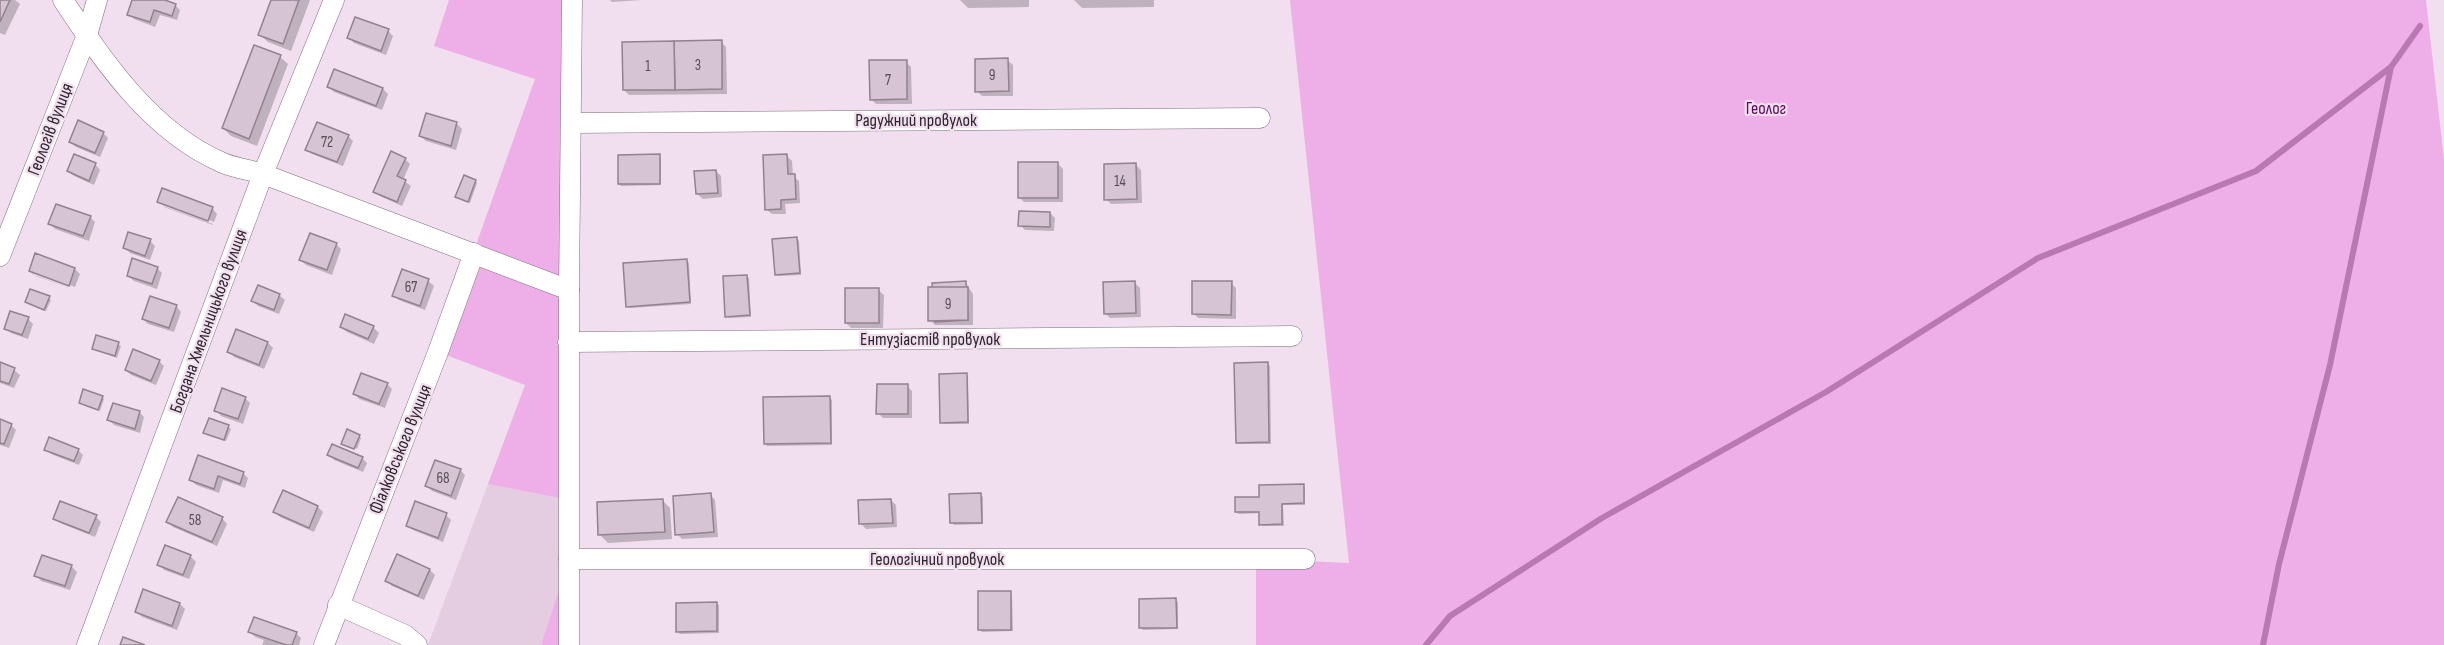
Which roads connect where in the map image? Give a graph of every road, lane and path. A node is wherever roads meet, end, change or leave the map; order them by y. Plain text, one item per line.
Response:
1 (63, 0) edge
2 (96, 0) edge
3 (334, 0) edge
4 (572, 0) edge
5 (87, 35) junction
6 (1260, 118) dead end
7 (571, 123) junction
8 (263, 174) junction
9 (474, 253) junction
10 (0, 256) edge
11 (568, 290) junction
12 (1292, 336) dead end
13 (568, 342) junction
14 (569, 559) junction
15 (1305, 559) dead end
16 (338, 605) junction
17 (87, 645) edge
18 (324, 645) edge
19 (417, 645) edge
20 (570, 645) edge

1 - 5 street
2 - 5 street, Геологів вулиця
3 - 8 street, Богдана Хмельницького вулиця
4 - 7 street
5 - 8 street
5 - 10 street, Геологів вулиця
6 - 7 street, Радужний провулок
7 - 11 street
8 - 9 street
8 - 17 street, Богдана Хмельницького вулиця
9 - 11 street
9 - 16 street, Фіалковського вулиця
11 - 13 street
12 - 13 street, Ентузіастів провулок
13 - 14 street
14 - 15 street, Геологічний провулок
14 - 20 street
16 - 18 street, Фіалковського вулиця
16 - 19 street

